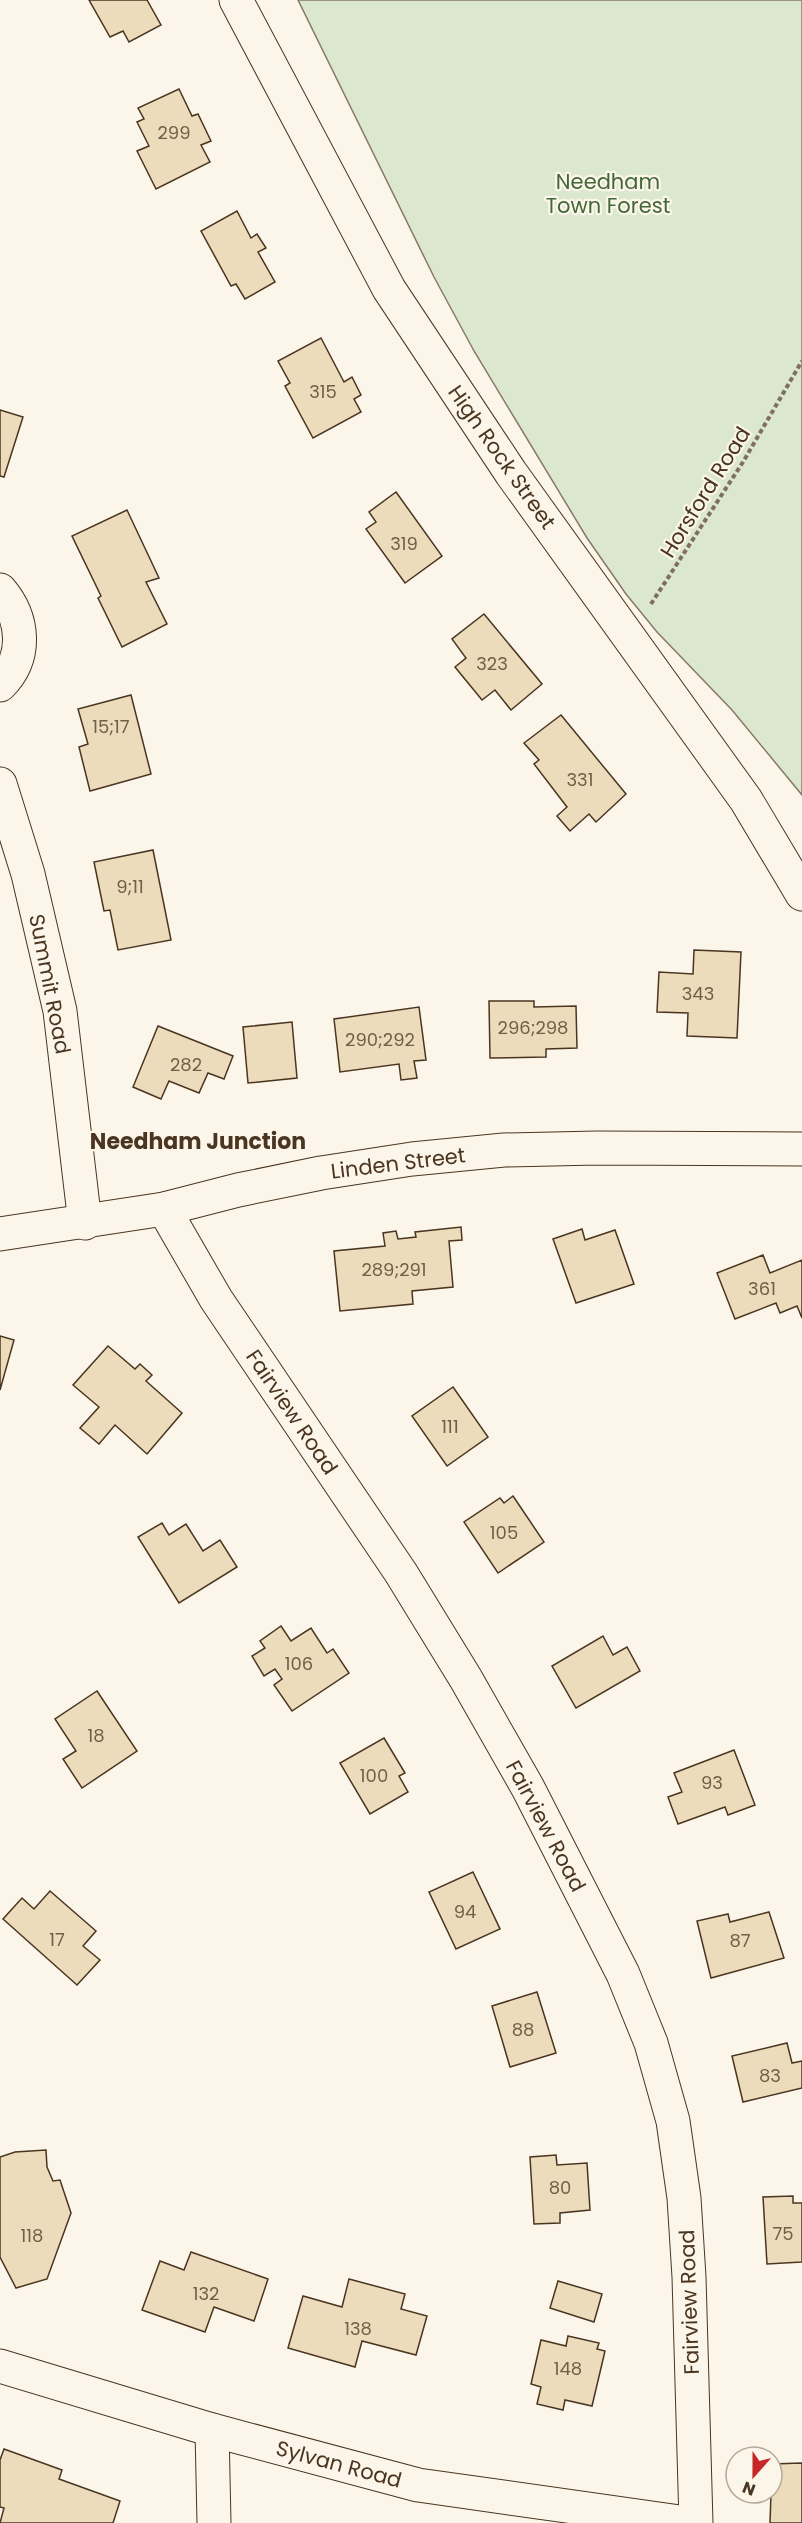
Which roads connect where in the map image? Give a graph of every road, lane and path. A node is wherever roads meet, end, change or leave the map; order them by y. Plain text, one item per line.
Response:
1 (236, 0) edge
2 (802, 361) edge
3 (0, 590) edge
4 (630, 637) junction
5 (0, 685) edge
6 (0, 784) edge
7 (802, 894) edge
8 (802, 1149) edge
9 (164, 1209) junction
10 (85, 1223) junction
11 (0, 1234) edge
12 (0, 2366) edge
13 (212, 2430) junction
14 (214, 2523) edge
15 (687, 2523) edge
16 (696, 2523) edge

1 - 4 street, High Rock Street
2 - 4 path, Horsford Road
3 - 5 street
4 - 7 street, High Rock Street
6 - 10 street, Summit Road
8 - 9 street, Linden Street
9 - 10 street, Linden Street
9 - 16 street, Fairview Road
10 - 11 street, Linden Street
12 - 13 street, Sylvan Road
13 - 14 street
13 - 15 street, Sylvan Road

